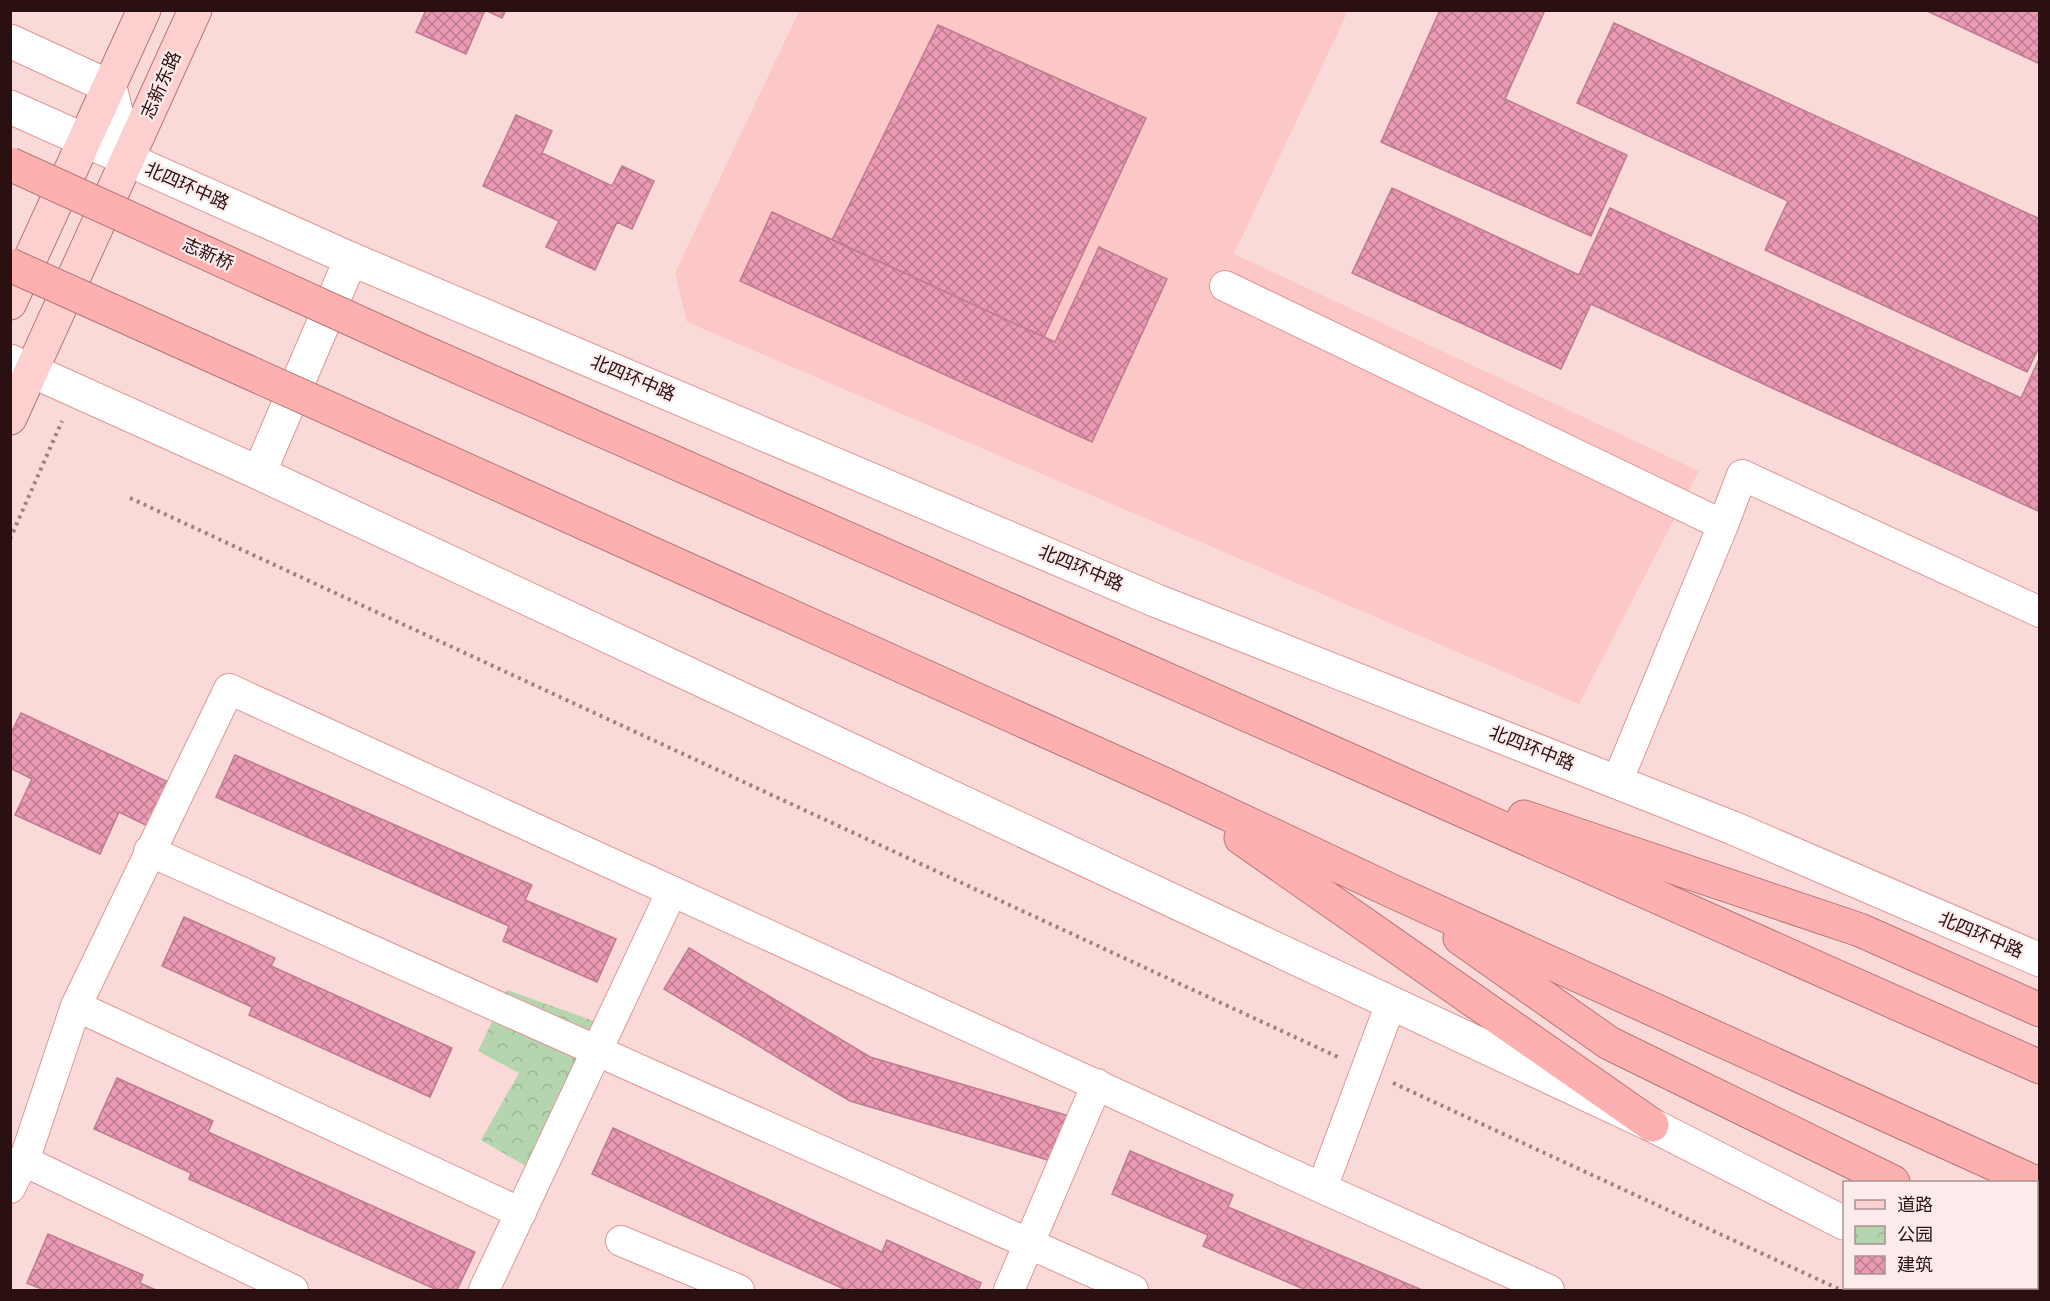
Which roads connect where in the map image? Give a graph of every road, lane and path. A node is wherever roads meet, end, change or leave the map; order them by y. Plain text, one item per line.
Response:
1 (144, 10) edge
2 (195, 10) edge
3 (10, 41) edge
4 (110, 87) junction
5 (10, 107) edge
6 (84, 140) junction
7 (128, 160) junction
8 (10, 164) edge
9 (351, 259) junction
10 (10, 265) edge
11 (1225, 286) dead end
12 (10, 303) edge
13 (21, 366) edge
14 (75, 391) junction
15 (10, 418) edge
16 (259, 473) junction
17 (130, 498) dead end
18 (1723, 525) junction
19 (10, 539) edge
20 (2040, 612) edge
21 (1329, 751) junction
22 (1617, 782) junction
23 (1166, 786) junction
24 (149, 851) junction
25 (672, 891) junction
26 (1394, 892) junction
27 (2040, 960) edge
28 (1391, 1003) junction
29 (76, 1006) junction
30 (2040, 1010) edge
31 (597, 1051) junction
32 (2040, 1067) edge
33 (1366, 1070) junction
34 (1097, 1084) junction
35 (1652, 1125) junction
36 (24, 1161) junction
37 (1891, 1181) edge
38 (2030, 1181) edge
39 (10, 1188) edge
40 (1322, 1188) junction
41 (521, 1213) junction
42 (1843, 1221) edge
43 (621, 1241) dead end
44 (1029, 1244) junction
45 (293, 1290) edge
46 (484, 1290) edge
47 (739, 1290) edge
48 (1009, 1290) edge
49 (1133, 1290) edge
50 (1549, 1290) edge
51 (1841, 1290) edge

1 - 4 main road
2 - 7 main road, 志新东路
3 - 4 street
4 - 6 main road
4 - 7 street, 北四环中路
5 - 6 street, 北四环中路
6 - 7 street, 北四环中路
6 - 12 main road
7 - 9 street, 北四环中路
7 - 13 main road, 志新东路
8 - 21 highway, 志新桥, bridge
9 - 16 street
9 - 22 street, 北四环中路
10 - 23 highway, bridge
11 - 18 street
13 - 14 street
13 - 15 main road, 志新东路
14 - 16 street
14 - 19 path
16 - 28 street
17 - 33 path
18 - 20 street
18 - 22 street
21 - 30 highway
21 - 32 highway
22 - 27 street, 北四环中路
23 - 26 highway
23 - 35 highway
24 - 25 street
24 - 29 street
24 - 31 street
25 - 31 street
25 - 34 street
26 - 37 highway
26 - 38 highway
28 - 33 street
28 - 35 street
29 - 36 street
29 - 41 street
31 - 41 street
31 - 44 street
33 - 40 street
33 - 51 path
34 - 40 street
34 - 44 street
35 - 42 street
36 - 39 street
36 - 45 street
40 - 50 street
41 - 46 street
43 - 47 street
44 - 48 street
44 - 49 street

